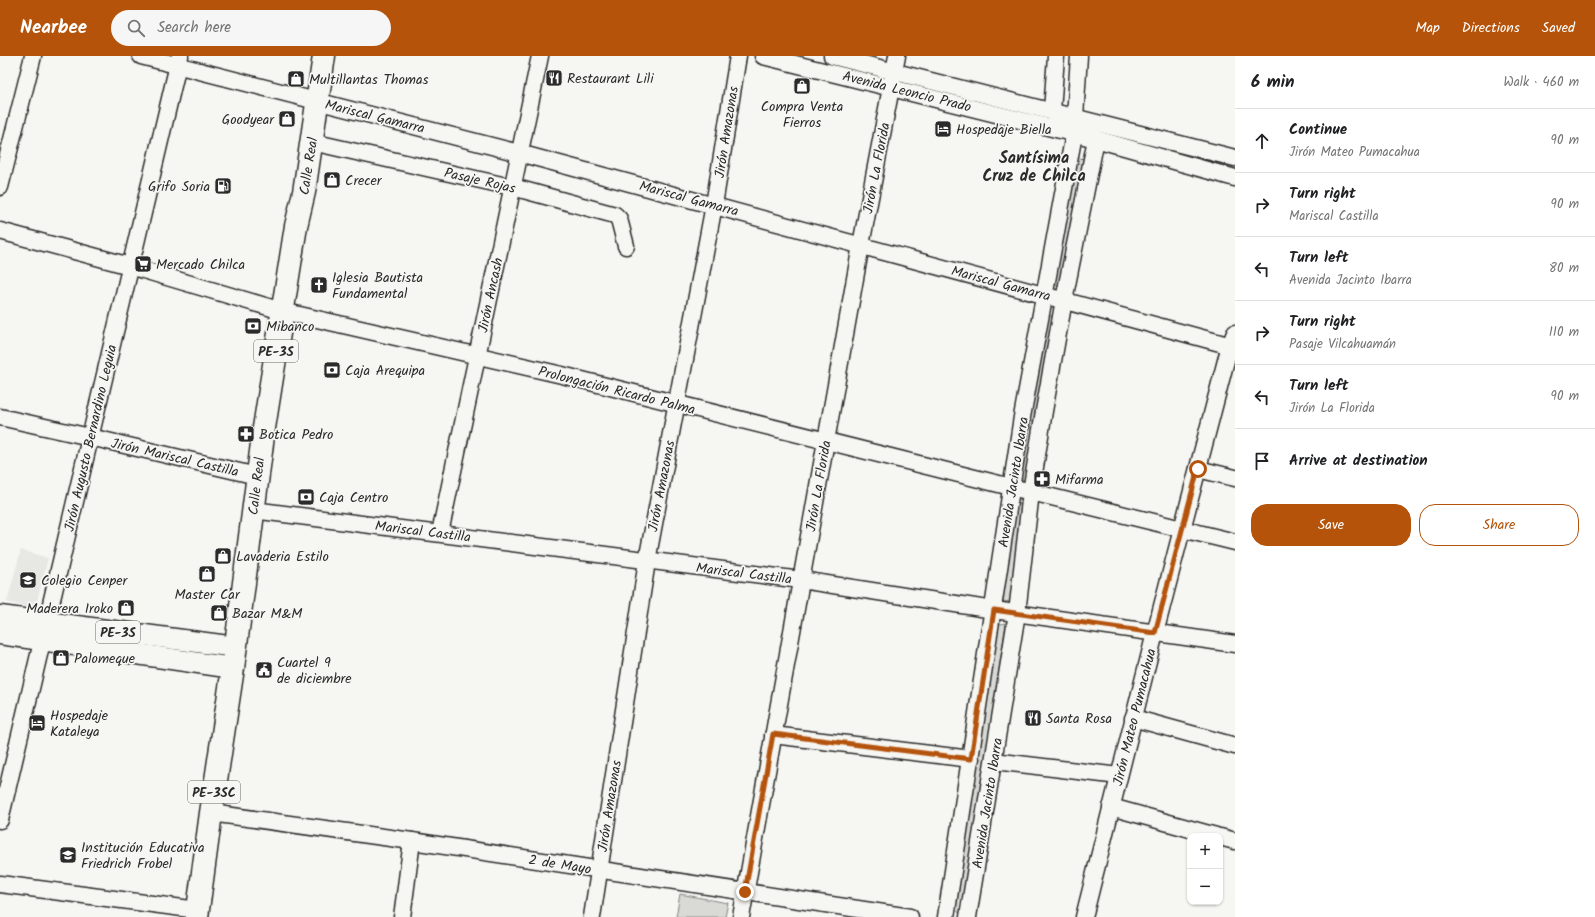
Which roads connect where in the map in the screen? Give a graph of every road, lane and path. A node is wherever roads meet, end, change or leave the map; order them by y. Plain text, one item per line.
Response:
1 (34, 56) edge
2 (140, 56) edge
3 (324, 56) edge
4 (540, 56) edge
5 (738, 56) edge
6 (763, 56) edge
7 (832, 56) edge
8 (1056, 56) edge
9 (1078, 56) edge
10 (178, 61) edge
11 (895, 64) edge
12 (892, 87) junction
13 (318, 102) junction
14 (1052, 111) junction
15 (1075, 117) junction
16 (1074, 134) junction
17 (1096, 139) junction
18 (312, 142) junction
19 (519, 153) junction
20 (1235, 158) edge
21 (1235, 178) edge
22 (0, 187) edge
23 (512, 187) junction
24 (714, 205) junction
25 (0, 231) edge
26 (861, 245) junction
27 (626, 246) dead end
28 (130, 266) junction
29 (1044, 295) junction
30 (1064, 300) junction
31 (282, 311) junction
32 (1233, 342) edge
33 (477, 356) junction
34 (676, 404) junction
35 (0, 417) edge
36 (90, 437) junction
37 (826, 442) junction
38 (1198, 469) junction
39 (257, 476) junction
40 (1235, 478) edge
41 (1011, 487) junction
42 (1031, 492) junction
43 (253, 510) junction
44 (1182, 529) junction
45 (440, 534) junction
46 (1235, 542) edge
47 (647, 561) junction
48 (801, 580) junction
49 (994, 610) junction
50 (1017, 613) junction
51 (0, 616) edge
52 (44, 631) junction
53 (1155, 633) junction
54 (0, 634) edge
55 (1235, 644) edge
56 (235, 658) junction
57 (1134, 718) junction
58 (773, 734) junction
59 (1235, 746) edge
60 (971, 759) junction
61 (994, 761) junction
62 (1119, 776) junction
63 (1111, 807) junction
64 (211, 813) junction
65 (0, 820) edge
66 (1205, 833) edge
67 (1223, 838) edge
68 (412, 841) junction
69 (1235, 841) edge
70 (599, 870) junction
71 (0, 884) edge
72 (745, 892) junction
73 (198, 914) edge
74 (402, 917) edge
75 (592, 917) edge
76 (741, 917) edge
77 (910, 917) edge
78 (946, 917) edge
79 (968, 917) edge
80 (1084, 917) edge

1 - 22 street
2 - 10 street, Mariscal Gamarra
3 - 13 highway, Calle Real / PE-3S
4 - 19 street, Jirón Ancash
5 - 24 street, Jirón Amazonas
6 - 12 street, Avenida Leoncio Prado
7 - 11 street, Avenida Leoncio Prado
8 - 14 street
9 - 15 street
10 - 13 street, Mariscal Gamarra
10 - 28 street, Jirón Augusto Bernardino Leguia
11 - 12 street, Jirón La Florida
11 - 14 street, Avenida Leoncio Prado
12 - 16 street, Avenida Leoncio Prado
12 - 26 street, Jirón La Florida
13 - 18 highway, Calle Real / PE-3S
13 - 19 street, Mariscal Gamarra
14 - 15 street, Avenida Leoncio Prado
14 - 16 street
15 - 17 street
15 - 20 street, Avenida Leoncio Prado
16 - 17 street, Avenida Leoncio Prado
16 - 29 street, Avenida Jacinto Ibarra
17 - 21 street, Avenida Leoncio Prado
17 - 30 street, Avenida Jacinto Ibarra
18 - 23 street, Pasaje Rojas
18 - 31 highway, Calle Real / PE-3S
19 - 23 street, Jirón Ancash
19 - 24 street, Mariscal Gamarra
23 - 27 street, Pasaje Rojas
23 - 33 street, Jirón Ancash
24 - 26 street, Mariscal Gamarra
24 - 34 street, Jirón Amazonas
25 - 28 street, Prolongación Ricardo Palma
26 - 29 street, Mariscal Gamarra
26 - 37 street, Jirón La Florida
28 - 31 street, Prolongación Ricardo Palma
28 - 36 street, Jirón Augusto Bernardino Leguia
29 - 30 street, Mariscal Gamarra
29 - 41 street, Avenida Jacinto Ibarra
30 - 32 street, Mariscal Gamarra
30 - 42 street, Avenida Jacinto Ibarra
31 - 33 street, Prolongación Ricardo Palma
31 - 39 highway, Calle Real / PE-3S
32 - 38 street, Jirón Mateo Pumacahua
33 - 34 street, Prolongación Ricardo Palma
33 - 45 street, Jirón Ancash
34 - 37 street, Prolongación Ricardo Palma
34 - 47 street, Jirón Amazonas
35 - 36 street, Jirón Mariscal Castilla
36 - 39 street, Jirón Mariscal Castilla
36 - 52 street, Jirón Augusto Bernardino Leguia
37 - 41 street, Prolongación Ricardo Palma
37 - 48 street, Jirón La Florida
38 - 40 street
38 - 44 street, Jirón Mateo Pumacahua
39 - 43 highway, Calle Real / PE-3S
41 - 42 street, Prolongación Ricardo Palma
41 - 49 street, Avenida Jacinto Ibarra
42 - 44 street, Prolongación Ricardo Palma
42 - 50 street, Avenida Jacinto Ibarra
43 - 45 street, Mariscal Castilla
43 - 56 highway, Calle Real / PE-3S
44 - 46 street, Prolongación Ricardo Palma
44 - 53 street, Jirón Mateo Pumacahua
45 - 47 street, Mariscal Castilla
47 - 48 street, Mariscal Castilla
47 - 70 street, Jirón Amazonas
48 - 49 street, Mariscal Castilla
48 - 58 street, Jirón La Florida
49 - 50 street, Mariscal Castilla
49 - 60 street, Avenida Jacinto Ibarra
50 - 53 street, Mariscal Castilla
50 - 61 street, Avenida Jacinto Ibarra
51 - 52 main road, PE-3S
52 - 54 main road, PE-3S
52 - 56 main road, PE-3S
52 - 65 street, Jirón Augusto Bernardino Leguia
53 - 55 street, Mariscal Castilla
53 - 57 street, Jirón Mateo Pumacahua
56 - 64 highway, Calle Real / PE-3SC
57 - 59 street
57 - 62 street, Jirón Mateo Pumacahua
58 - 60 street
58 - 72 street, Jirón La Florida
60 - 78 street, Avenida Jacinto Ibarra
61 - 62 street
61 - 79 street, Avenida Jacinto Ibarra
62 - 63 street, Jirón Mateo Pumacahua
63 - 66 street
63 - 80 street, Jirón Mateo Pumacahua
64 - 68 street, 2 de Mayo
64 - 73 highway, Calle Real / PE-3SC
67 - 69 street
68 - 70 street, 2 de Mayo
68 - 74 street
70 - 72 street, 2 de Mayo
70 - 75 street, Jirón Amazonas
71 - 73 street
72 - 76 street, Jirón La Florida
72 - 77 street, 2 de Mayo

